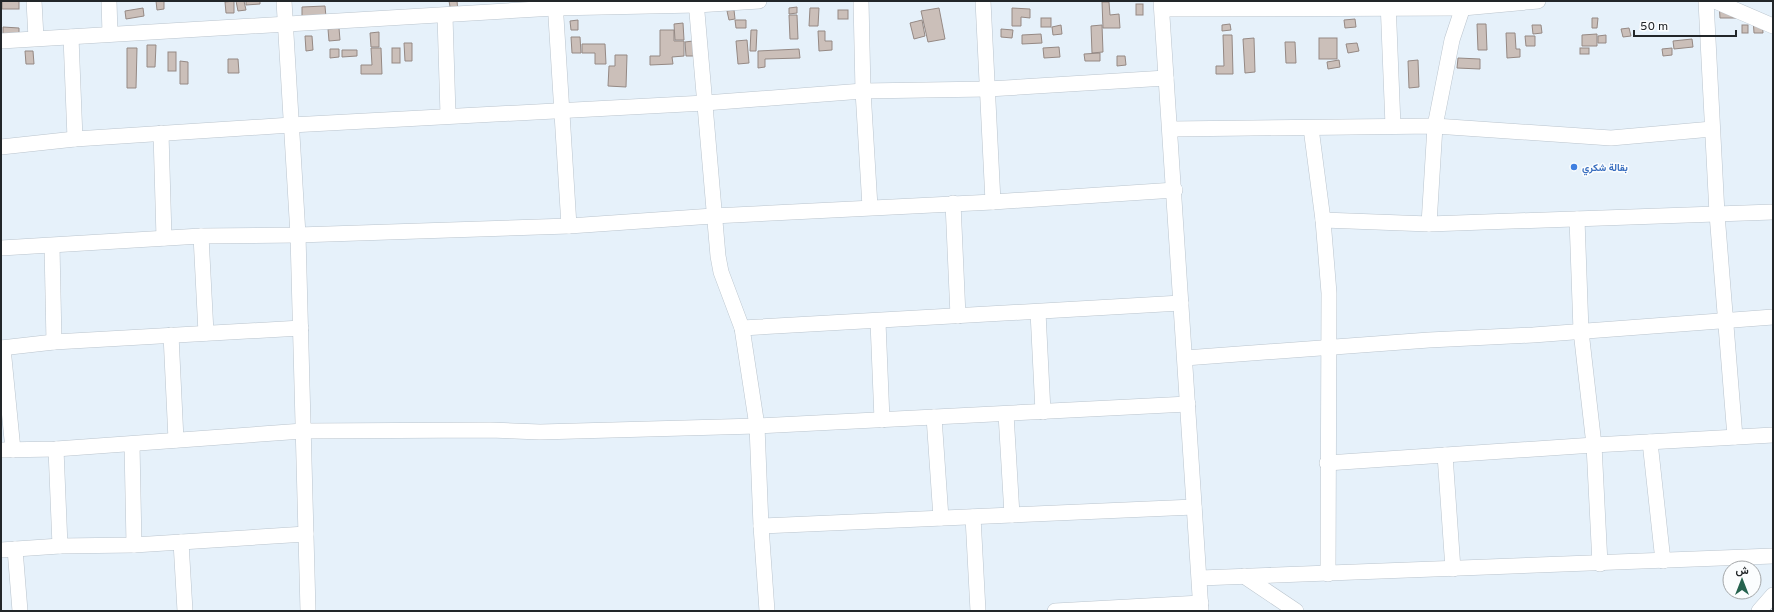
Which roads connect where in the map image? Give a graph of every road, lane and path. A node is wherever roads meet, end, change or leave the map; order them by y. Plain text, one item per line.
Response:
1 (34, 1) edge
2 (109, 1) edge
3 (284, 1) edge
4 (759, 1) edge
5 (861, 1) edge
6 (983, 1) edge
7 (1538, 1) edge
8 (1706, 1) edge
9 (1715, 1) edge
10 (697, 3) edge
11 (1304, 4) edge
12 (1388, 4) edge
13 (1464, 4) edge
14 (555, 5) edge
15 (1162, 5) edge
16 (445, 16) junction
17 (286, 24) junction
18 (1773, 26) edge
19 (110, 34) junction
20 (71, 37) junction
21 (36, 38) junction
22 (1, 41) edge
23 (1166, 78) junction
24 (988, 89) junction
25 (863, 91) junction
26 (705, 103) junction
27 (560, 110) junction
28 (448, 115) junction
29 (291, 125) junction
30 (1393, 126) junction
31 (1435, 126) junction
32 (1311, 128) junction
33 (1171, 129) junction
34 (1712, 129) junction
35 (160, 133) junction
36 (75, 139) junction
37 (1, 147) edge
38 (1175, 190) junction
39 (993, 202) junction
40 (953, 203) junction
41 (870, 207) junction
42 (1773, 212) edge
43 (1717, 214) junction
44 (713, 216) junction
45 (1576, 219) junction
46 (1323, 220) junction
47 (1429, 224) junction
48 (569, 226) junction
49 (298, 235) junction
50 (201, 236) junction
51 (164, 238) junction
52 (52, 246) junction
53 (1, 248) edge
54 (1181, 303) junction
55 (1038, 312) junction
56 (958, 316) junction
57 (1773, 317) edge
58 (1727, 320) junction
59 (878, 322) junction
60 (301, 328) junction
61 (742, 328) junction
62 (1581, 331) junction
63 (206, 333) junction
64 (171, 335) junction
65 (54, 342) junction
66 (2, 348) edge
67 (1328, 349) junction
68 (1185, 358) junction
69 (1188, 404) junction
70 (1044, 412) junction
71 (1006, 414) junction
72 (934, 417) junction
73 (882, 420) junction
74 (757, 426) junction
75 (303, 431) junction
76 (1773, 435) edge
77 (1735, 437) junction
78 (176, 440) junction
79 (1650, 442) junction
80 (132, 444) junction
81 (1594, 445) junction
82 (56, 449) junction
83 (7, 450) edge
84 (1445, 455) junction
85 (1327, 463) junction
86 (1194, 507) junction
87 (1012, 515) junction
88 (973, 517) junction
89 (941, 518) junction
90 (761, 526) junction
91 (306, 534) junction
92 (182, 542) junction
93 (134, 545) junction
94 (60, 546) junction
95 (8, 549) edge
96 (1773, 556) edge
97 (1663, 561) junction
98 (1600, 564) junction
99 (1453, 569) junction
100 (1328, 574) junction
101 (1244, 576) junction
102 (1200, 578) junction
103 (1773, 595) edge
104 (1201, 607) edge
105 (20, 611) edge
106 (185, 611) edge
107 (308, 611) edge
108 (768, 611) edge
109 (978, 611) edge
110 (1055, 611) edge
111 (1058, 611) edge
112 (1296, 611) edge
113 (1760, 611) edge

1 - 21 street
2 - 19 street
3 - 17 street
4 - 10 street
5 - 25 street
6 - 24 street
7 - 13 street
8 - 34 street
9 - 18 street
10 - 14 street
10 - 26 street
11 - 12 street
11 - 15 street
12 - 13 street
12 - 30 street
13 - 31 street
14 - 16 street
14 - 27 street
15 - 23 street
16 - 17 street
16 - 28 street
17 - 19 street
17 - 29 street
19 - 20 street
20 - 21 street
20 - 36 street
21 - 22 street
23 - 24 street
23 - 33 street
24 - 25 street
24 - 39 street
25 - 26 street
25 - 41 street
26 - 27 street
26 - 44 street
27 - 28 street
27 - 48 street
28 - 29 street
29 - 35 street
29 - 49 street
30 - 31 street
30 - 32 street
31 - 34 street
31 - 47 street
32 - 33 street
32 - 46 street
33 - 38 street
34 - 43 street
35 - 36 street
35 - 51 street
36 - 37 street
38 - 39 street
38 - 54 street
39 - 40 street
40 - 41 street
40 - 56 street
41 - 44 street
42 - 43 street
43 - 45 street
43 - 58 street
44 - 48 street
44 - 61 street
45 - 47 street
45 - 62 street
46 - 47 street
46 - 67 street
48 - 49 street
49 - 50 street
49 - 60 street
50 - 51 street
50 - 63 street
51 - 52 street
52 - 53 street
52 - 65 street
54 - 55 street
54 - 68 street
55 - 56 street
55 - 70 street
56 - 59 street
57 - 58 street
58 - 62 street
58 - 77 street
59 - 61 street
59 - 73 street
60 - 63 street
60 - 75 street
61 - 74 street
62 - 67 street
62 - 81 street
63 - 64 street
64 - 65 street
64 - 78 street
65 - 66 street
66 - 83 street
67 - 68 street
67 - 85 street
68 - 69 street
69 - 70 street
69 - 86 street
70 - 71 street
71 - 72 street
71 - 87 street
72 - 73 street
72 - 89 street
73 - 74 street
74 - 75 street
74 - 90 street
75 - 78 street
75 - 91 street
76 - 77 street
77 - 79 street
78 - 80 street
79 - 81 street
79 - 97 street
80 - 82 street
80 - 93 street
81 - 84 street
81 - 98 street
82 - 83 street
82 - 94 street
84 - 85 street
84 - 99 street
85 - 100 street
86 - 87 street
86 - 102 street
87 - 88 street
88 - 89 street
88 - 109 street
89 - 90 street
90 - 108 street
91 - 92 street
91 - 107 street
92 - 93 street
92 - 106 street
93 - 94 street
94 - 95 street
95 - 105 street
96 - 97 street
97 - 98 street
98 - 99 street
99 - 100 street
100 - 101 street
101 - 102 street
101 - 112 street
102 - 104 street
103 - 113 street
104 - 111 street
110 - 111 street

